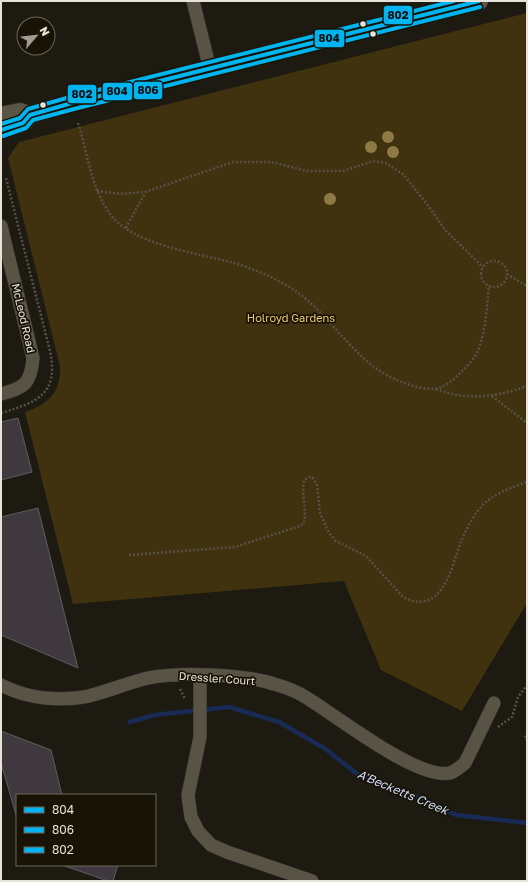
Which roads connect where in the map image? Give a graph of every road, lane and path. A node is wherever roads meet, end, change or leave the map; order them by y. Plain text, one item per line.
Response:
1 (193, 1) edge
2 (479, 1) edge
3 (438, 6) edge
4 (210, 69) junction
5 (30, 115) junction
6 (1, 116) edge
7 (78, 123) dead end
8 (1, 130) edge
9 (97, 191) junction
10 (145, 192) junction
11 (1, 226) edge
12 (126, 228) junction
13 (483, 267) junction
14 (506, 273) junction
15 (489, 286) junction
16 (527, 286) edge
17 (527, 386) edge
18 (434, 388) junction
19 (1, 394) edge
20 (491, 396) junction
21 (527, 423) edge
22 (527, 482) edge
23 (129, 555) dead end
24 (200, 675) junction
25 (1, 685) edge
26 (179, 688) dead end
27 (185, 698) dead end
28 (494, 703) dead end
29 (527, 732) edge
30 (527, 740) edge
31 (312, 881) edge

1 - 4 street
2 - 3 main road
3 - 4 main road
4 - 5 main road
5 - 6 main road
5 - 8 main road
7 - 9 path
9 - 10 path
9 - 12 path
10 - 12 path
10 - 13 path
11 - 19 street, McLeod Road
12 - 18 path
13 - 14 path
13 - 15 path
14 - 15 path
14 - 16 path
15 - 18 path
17 - 20 path
18 - 20 path
20 - 21 path
22 - 23 path
24 - 25 street, Dressler Court
24 - 28 street, Dressler Court
24 - 31 street
26 - 27 path
29 - 30 path

